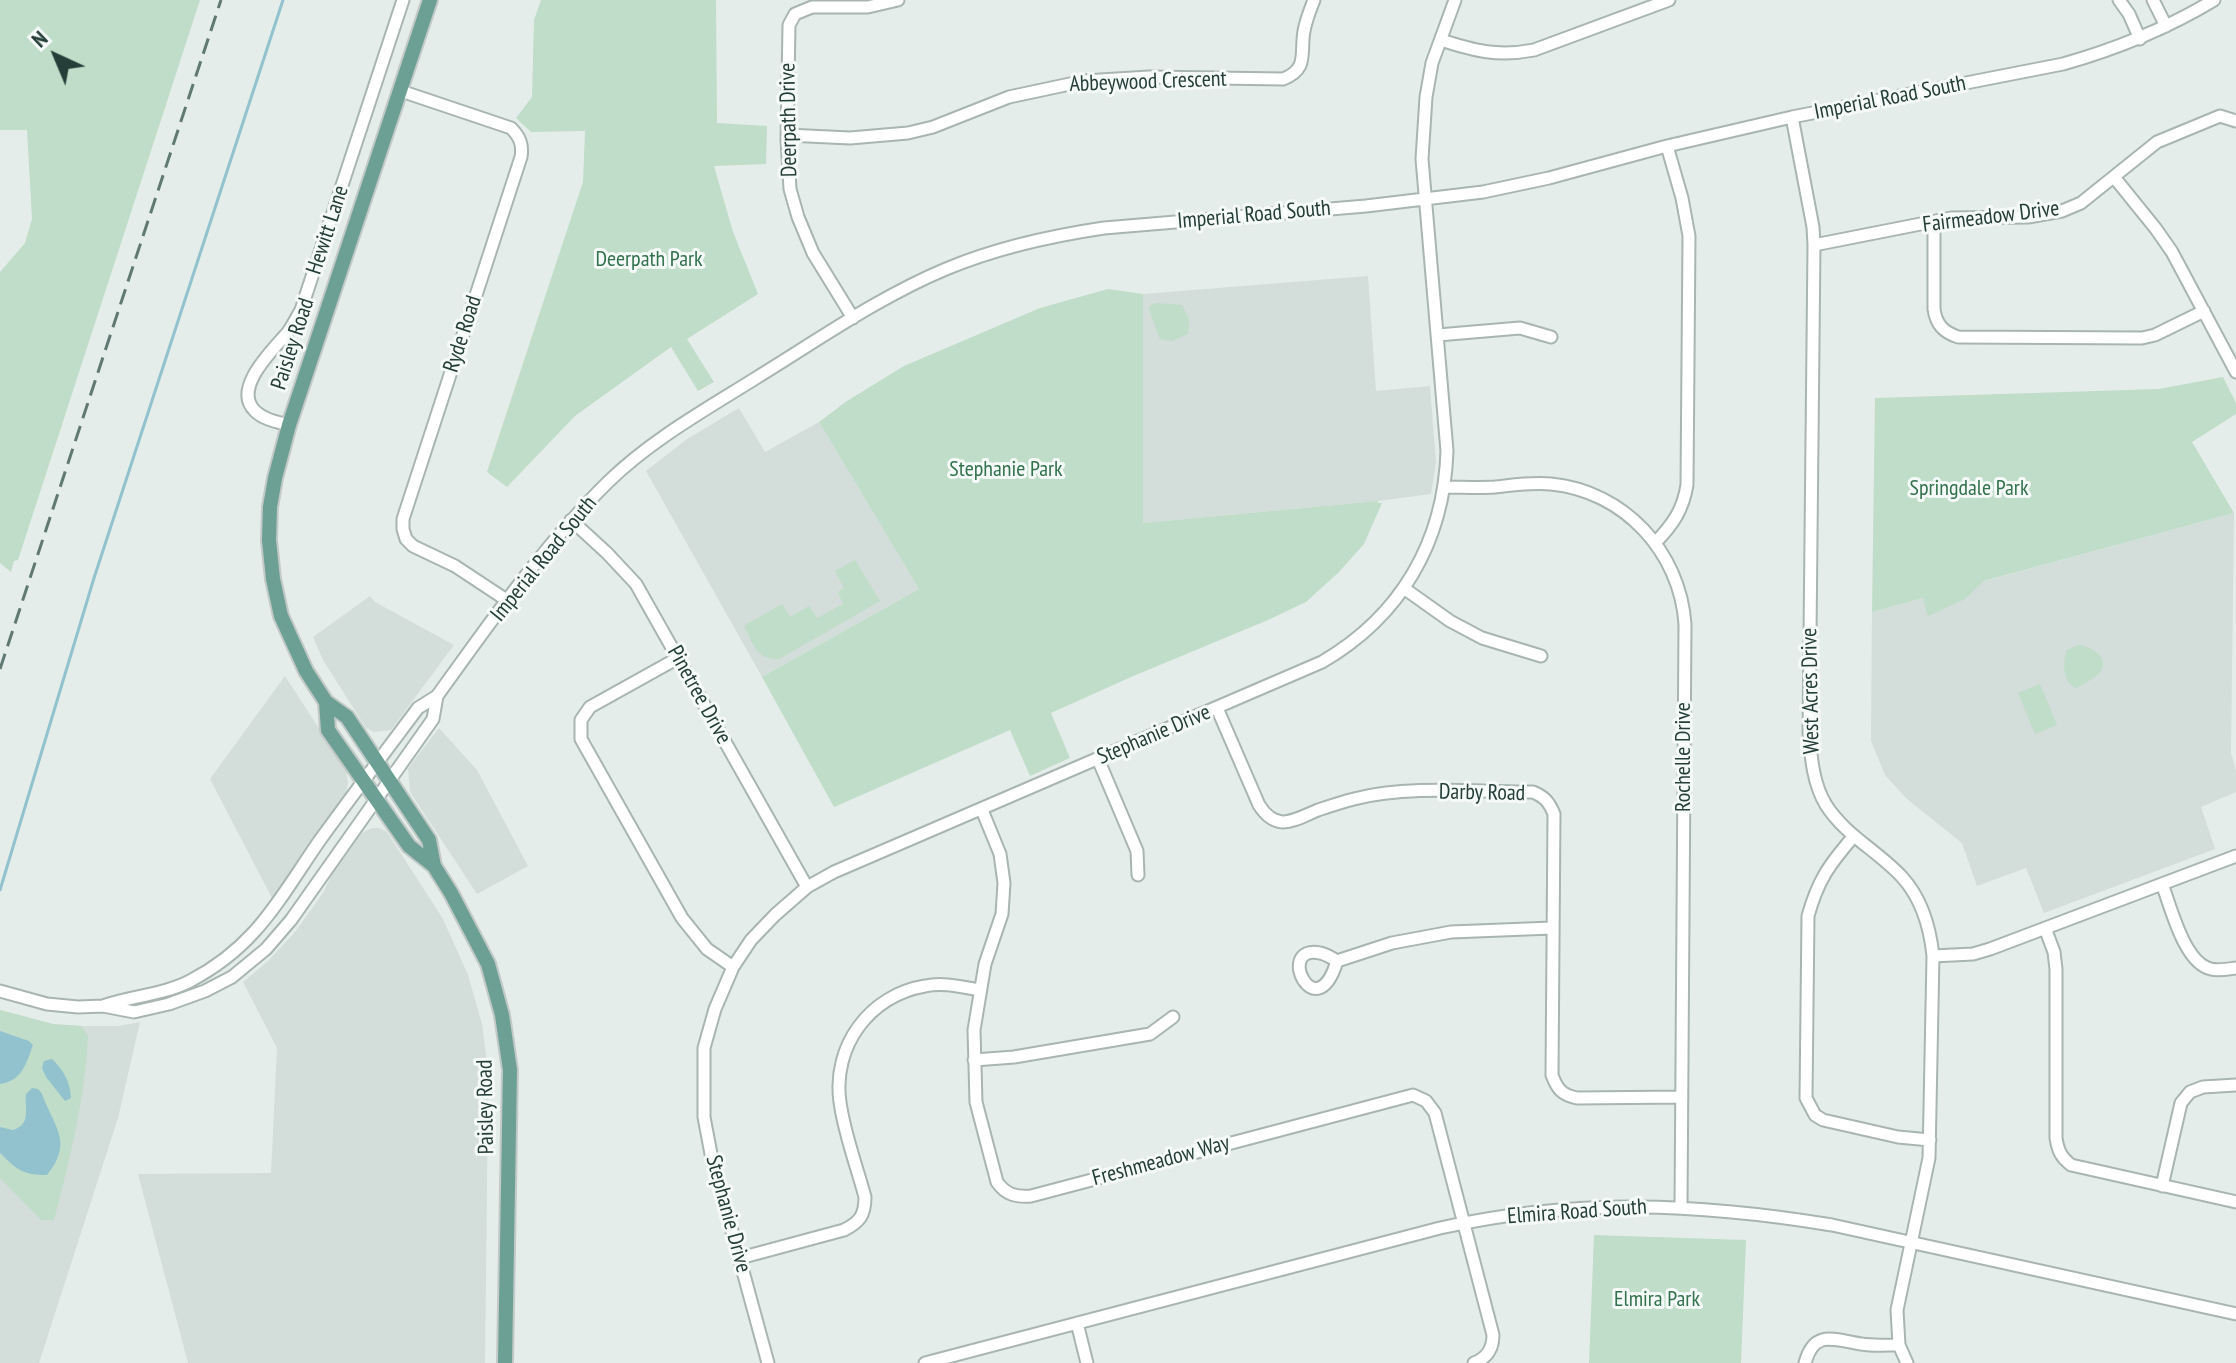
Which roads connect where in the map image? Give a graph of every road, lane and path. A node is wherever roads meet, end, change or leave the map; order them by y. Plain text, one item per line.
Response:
1 (403, 0) edge
2 (430, 0) edge
3 (898, 0) edge
4 (1314, 0) edge
5 (1455, 0) edge
6 (1669, 0) edge
7 (2119, 0) edge
8 (2153, 0) edge
9 (2214, 0) edge
10 (2166, 26) junction
11 (2140, 39) junction
12 (1441, 40) junction
13 (401, 91) junction
14 (1792, 117) junction
15 (2236, 121) edge
16 (787, 135) junction
17 (1667, 146) junction
18 (2114, 177) junction
19 (1425, 199) junction
20 (1934, 222) junction
21 (1814, 245) junction
22 (2204, 311) junction
23 (853, 318) junction
24 (1438, 335) junction
25 (1551, 337) dead end
26 (2236, 372) edge
27 (289, 425) junction
28 (1445, 487) junction
29 (571, 520) junction
30 (1656, 542) junction
31 (1405, 589) junction
32 (508, 601) junction
33 (1541, 656) dead end
34 (678, 658) junction
35 (437, 696) junction
36 (326, 702) junction
37 (1217, 708) junction
38 (1098, 759) junction
39 (378, 762) junction
40 (390, 779) junction
41 (363, 782) junction
42 (376, 799) junction
43 (982, 810) junction
44 (1853, 837) junction
45 (2236, 856) edge
46 (434, 866) junction
47 (1138, 875) dead end
48 (2162, 884) junction
49 (807, 887) junction
50 (1552, 928) junction
51 (2045, 928) junction
52 (1933, 956) junction
53 (1337, 961) dead end
54 (733, 967) junction
55 (2236, 968) edge
56 (980, 990) junction
57 (0, 991) edge
58 (103, 1006) junction
59 (1173, 1017) dead end
60 (974, 1060) junction
61 (2236, 1085) edge
62 (1682, 1097) junction
63 (1930, 1140) junction
64 (2162, 1186) junction
65 (2236, 1202) edge
66 (1681, 1207) junction
67 (1464, 1222) junction
68 (1911, 1241) junction
69 (740, 1258) junction
70 (2236, 1314) edge
71 (1077, 1323) junction
72 (1899, 1345) junction
73 (505, 1363) edge
74 (768, 1363) edge
75 (925, 1363) edge
76 (1087, 1363) edge
77 (1474, 1363) edge
78 (1805, 1363) edge
79 (1907, 1363) edge

1 - 27 street, Hewitt Lane
2 - 13 main road, Paisley Road
3 - 16 street, Deerpath Drive
4 - 16 street, Abbeywood Crescent
5 - 12 street, Stephanie Drive
6 - 12 street
7 - 11 street
8 - 10 street
9 - 10 street, Imperial Road South
10 - 11 street, Imperial Road South
11 - 14 street, Imperial Road South
12 - 19 street, Stephanie Drive
13 - 27 main road, Paisley Road
13 - 32 street, Ryde Road
14 - 17 street, Imperial Road South
14 - 21 street, West Acres Drive
15 - 18 street, Fairmeadow Drive
16 - 23 street, Deerpath Drive
17 - 19 street, Imperial Road South
17 - 30 street
18 - 20 street, Fairmeadow Drive
18 - 22 street
19 - 23 street, Imperial Road South
19 - 24 street, Stephanie Drive
20 - 21 street, Fairmeadow Drive
20 - 22 street
21 - 44 street, West Acres Drive
22 - 26 street
23 - 29 street, Imperial Road South
24 - 25 street
24 - 28 street, Stephanie Drive
27 - 36 main road, Paisley Road
28 - 30 street, Rochelle Drive
28 - 31 street, Stephanie Drive
29 - 32 street, Imperial Road South
29 - 34 street, Pinetree Drive
30 - 62 street, Rochelle Drive
31 - 33 street
31 - 37 street, Stephanie Drive
32 - 35 street, Imperial Road South
34 - 49 street, Pinetree Drive
34 - 54 street
35 - 39 street, Imperial Road South
35 - 40 street, Imperial Road South
36 - 39 main road, Paisley Road
36 - 41 main road, Paisley Road
37 - 38 street, Stephanie Drive
37 - 50 street, Darby Road
38 - 43 street, Stephanie Drive
38 - 47 street
39 - 40 main road, Paisley Road
39 - 41 street, Imperial Road South
40 - 42 street, Imperial Road South
40 - 46 main road, Paisley Road
41 - 42 main road, Paisley Road
41 - 58 street, Imperial Road South
42 - 46 main road, Paisley Road
42 - 58 street, Imperial Road South
43 - 49 street, Stephanie Drive
43 - 56 street, Freshmeadow Way
44 - 52 street, West Acres Drive
44 - 63 street
45 - 48 street
46 - 73 main road, Paisley Road
48 - 51 street
48 - 55 street
49 - 54 street, Stephanie Drive
50 - 53 street
50 - 62 street, Darby Road
51 - 52 street
51 - 64 street
52 - 63 street, West Acres Drive
54 - 69 street, Stephanie Drive
56 - 60 street, Freshmeadow Way
56 - 69 street
57 - 58 street, Imperial Road South
59 - 60 street
60 - 67 street, Freshmeadow Way
61 - 64 street
62 - 66 street, Rochelle Drive
63 - 68 street, West Acres Drive
64 - 65 street
66 - 67 street, Elmira Road South
66 - 68 street, Elmira Road South
67 - 71 street, Elmira Road South
67 - 77 street, Freshmeadow Way
68 - 70 street, Elmira Road South
68 - 72 street, West Acres Drive
69 - 74 street, Stephanie Drive
71 - 75 street, Elmira Road South
71 - 76 street
72 - 78 street
72 - 79 street, West Acres Drive

